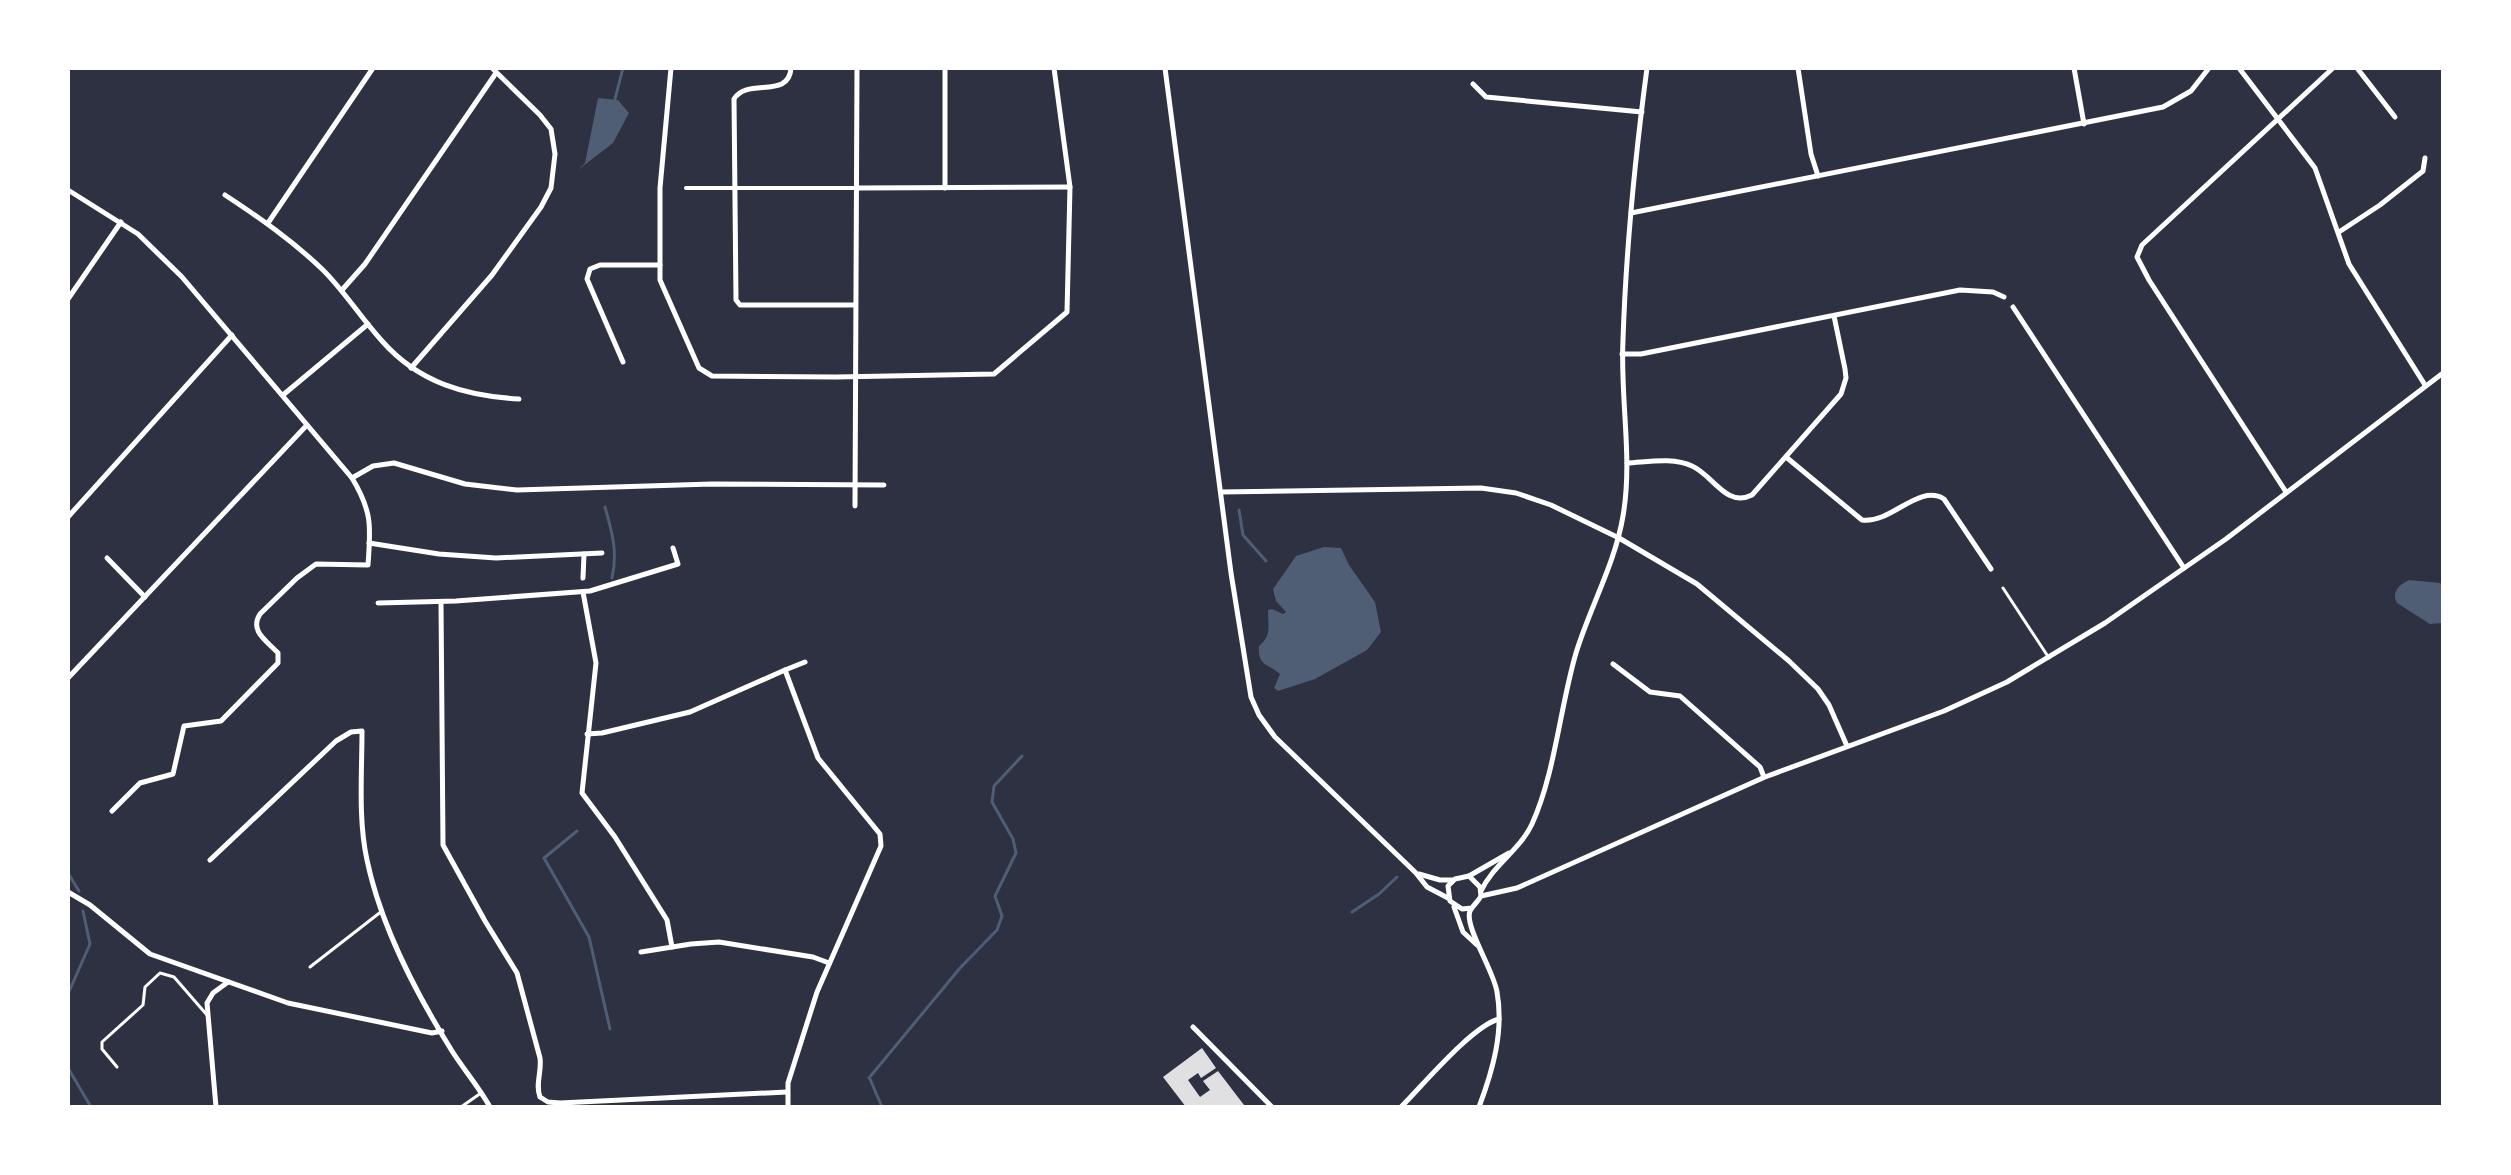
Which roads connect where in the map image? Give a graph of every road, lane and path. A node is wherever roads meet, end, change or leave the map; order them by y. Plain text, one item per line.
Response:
1 (373, 68) edge
2 (671, 68) edge
3 (791, 68) edge
4 (857, 68) edge
5 (945, 68) edge
6 (1054, 68) edge
7 (1165, 68) edge
8 (1647, 68) edge
9 (1798, 68) edge
10 (2074, 68) edge
11 (2209, 68) edge
12 (2239, 68) edge
13 (2333, 68) edge
14 (2357, 68) edge
15 (494, 70) edge
16 (1473, 84) dead end
17 (1642, 112) junction
18 (2395, 117) dead end
19 (2279, 119) junction
20 (2084, 124) junction
21 (2425, 158) dead end
22 (1818, 176) junction
23 (1070, 187) junction
24 (686, 188) dead end
25 (736, 188) junction
26 (857, 188) junction
27 (945, 188) junction
28 (68, 190) edge
29 (225, 195) dead end
30 (1631, 213) junction
31 (121, 222) junction
32 (268, 223) junction
33 (2339, 232) junction
34 (660, 265) junction
35 (342, 290) junction
36 (2004, 297) dead end
37 (68, 299) edge
38 (855, 305) junction
39 (2013, 307) dead end
40 (1834, 316) junction
41 (368, 324) junction
42 (232, 335) junction
43 (1622, 354) junction
44 (623, 362) dead end
45 (411, 368) junction
46 (2443, 373) edge
47 (855, 377) junction
48 (2425, 385) junction
49 (283, 395) junction
50 (519, 399) dead end
51 (307, 425) junction
52 (1786, 457) junction
53 (1627, 463) junction
54 (352, 478) junction
55 (854, 485) junction
56 (884, 485) dead end
57 (1221, 492) junction
58 (2286, 492) junction
59 (855, 506) dead end
60 (68, 517) edge
61 (1619, 538) junction
62 (369, 543) junction
63 (673, 548) dead end
64 (602, 553) dead end
65 (584, 554) junction
66 (107, 558) dead end
67 (2184, 568) junction
68 (1991, 569) dead end
69 (583, 578) dead end
70 (2003, 588) dead end
71 (583, 592) junction
72 (145, 597) junction
73 (441, 602) junction
74 (378, 603) dead end
75 (2049, 658) junction
76 (805, 662) dead end
77 (1613, 664) dead end
78 (785, 670) junction
79 (68, 678) edge
80 (587, 734) junction
81 (1847, 746) junction
82 (1765, 777) junction
83 (112, 811) dead end
84 (1510, 853) junction
85 (210, 860) dead end
86 (1417, 874) junction
87 (1469, 876) junction
88 (1453, 880) junction
89 (68, 892) edge
90 (1481, 894) junction
91 (1448, 898) junction
92 (1453, 905) junction
93 (1472, 908) junction
94 (383, 910) junction
95 (1478, 946) junction
96 (672, 947) junction
97 (641, 952) dead end
98 (829, 963) junction
99 (310, 967) dead end
100 (228, 982) junction
101 (207, 1015) junction
102 (1499, 1019) junction
103 (1193, 1027) dead end
104 (442, 1031) junction
105 (117, 1067) dead end
106 (787, 1092) junction
107 (482, 1093) junction
108 (216, 1107) edge
109 (461, 1107) edge
110 (490, 1107) edge
111 (788, 1107) edge
112 (1272, 1107) edge
113 (1401, 1107) edge
114 (1479, 1107) edge

1 - 32 street
2 - 34 street
3 - 25 street
4 - 26 street
5 - 27 street
6 - 23 street
7 - 57 street
8 - 17 street
9 - 22 street
10 - 20 street
11 - 20 street
12 - 19 street
13 - 19 street
14 - 18 street
15 - 35 street
15 - 45 street
16 - 17 street
17 - 30 street
19 - 33 street
19 - 58 street
20 - 22 street
21 - 33 street
22 - 30 street
23 - 27 street
23 - 47 street
24 - 25 street
25 - 26 street
25 - 38 street
26 - 27 street
26 - 38 street
28 - 31 street
29 - 32 street
30 - 43 street
31 - 37 street
31 - 42 street
32 - 35 street
33 - 48 street
34 - 44 street
34 - 47 street
35 - 41 street
36 - 40 street
38 - 47 street
39 - 67 street
40 - 43 street
40 - 52 street
41 - 45 street
41 - 49 street
42 - 49 street
42 - 60 street
43 - 53 street
45 - 50 street
46 - 48 street
47 - 55 street
48 - 58 street
49 - 51 street
51 - 54 street
51 - 72 street
52 - 53 street
52 - 68 street
53 - 61 street
54 - 55 street
54 - 62 street
55 - 56 street
55 - 59 street
57 - 61 street
57 - 86 street
58 - 67 street
61 - 81 street
61 - 84 street
62 - 65 street
62 - 83 street
63 - 71 street
64 - 65 street
65 - 69 street
66 - 72 street
67 - 75 street
70 - 75 lane
71 - 73 street
71 - 80 street
72 - 79 street
73 - 74 street
73 - 106 street
75 - 81 street
76 - 78 street
77 - 82 street
78 - 80 street
78 - 98 street
80 - 96 street
81 - 82 street
82 - 90 street
84 - 87 street
84 - 90 street
85 - 94 street
86 - 88 street
86 - 91 street
87 - 88 street
87 - 90 street
88 - 91 street
89 - 100 street
90 - 93 street
91 - 92 street
92 - 93 street
92 - 95 street
93 - 95 street
94 - 99 lane
94 - 104 street
95 - 102 street
96 - 97 street
96 - 98 street
98 - 106 street
100 - 101 street
100 - 104 street
101 - 105 lane
101 - 108 street
102 - 113 street
102 - 114 street
103 - 112 street
104 - 107 street
106 - 111 street
107 - 109 lane
107 - 110 street

